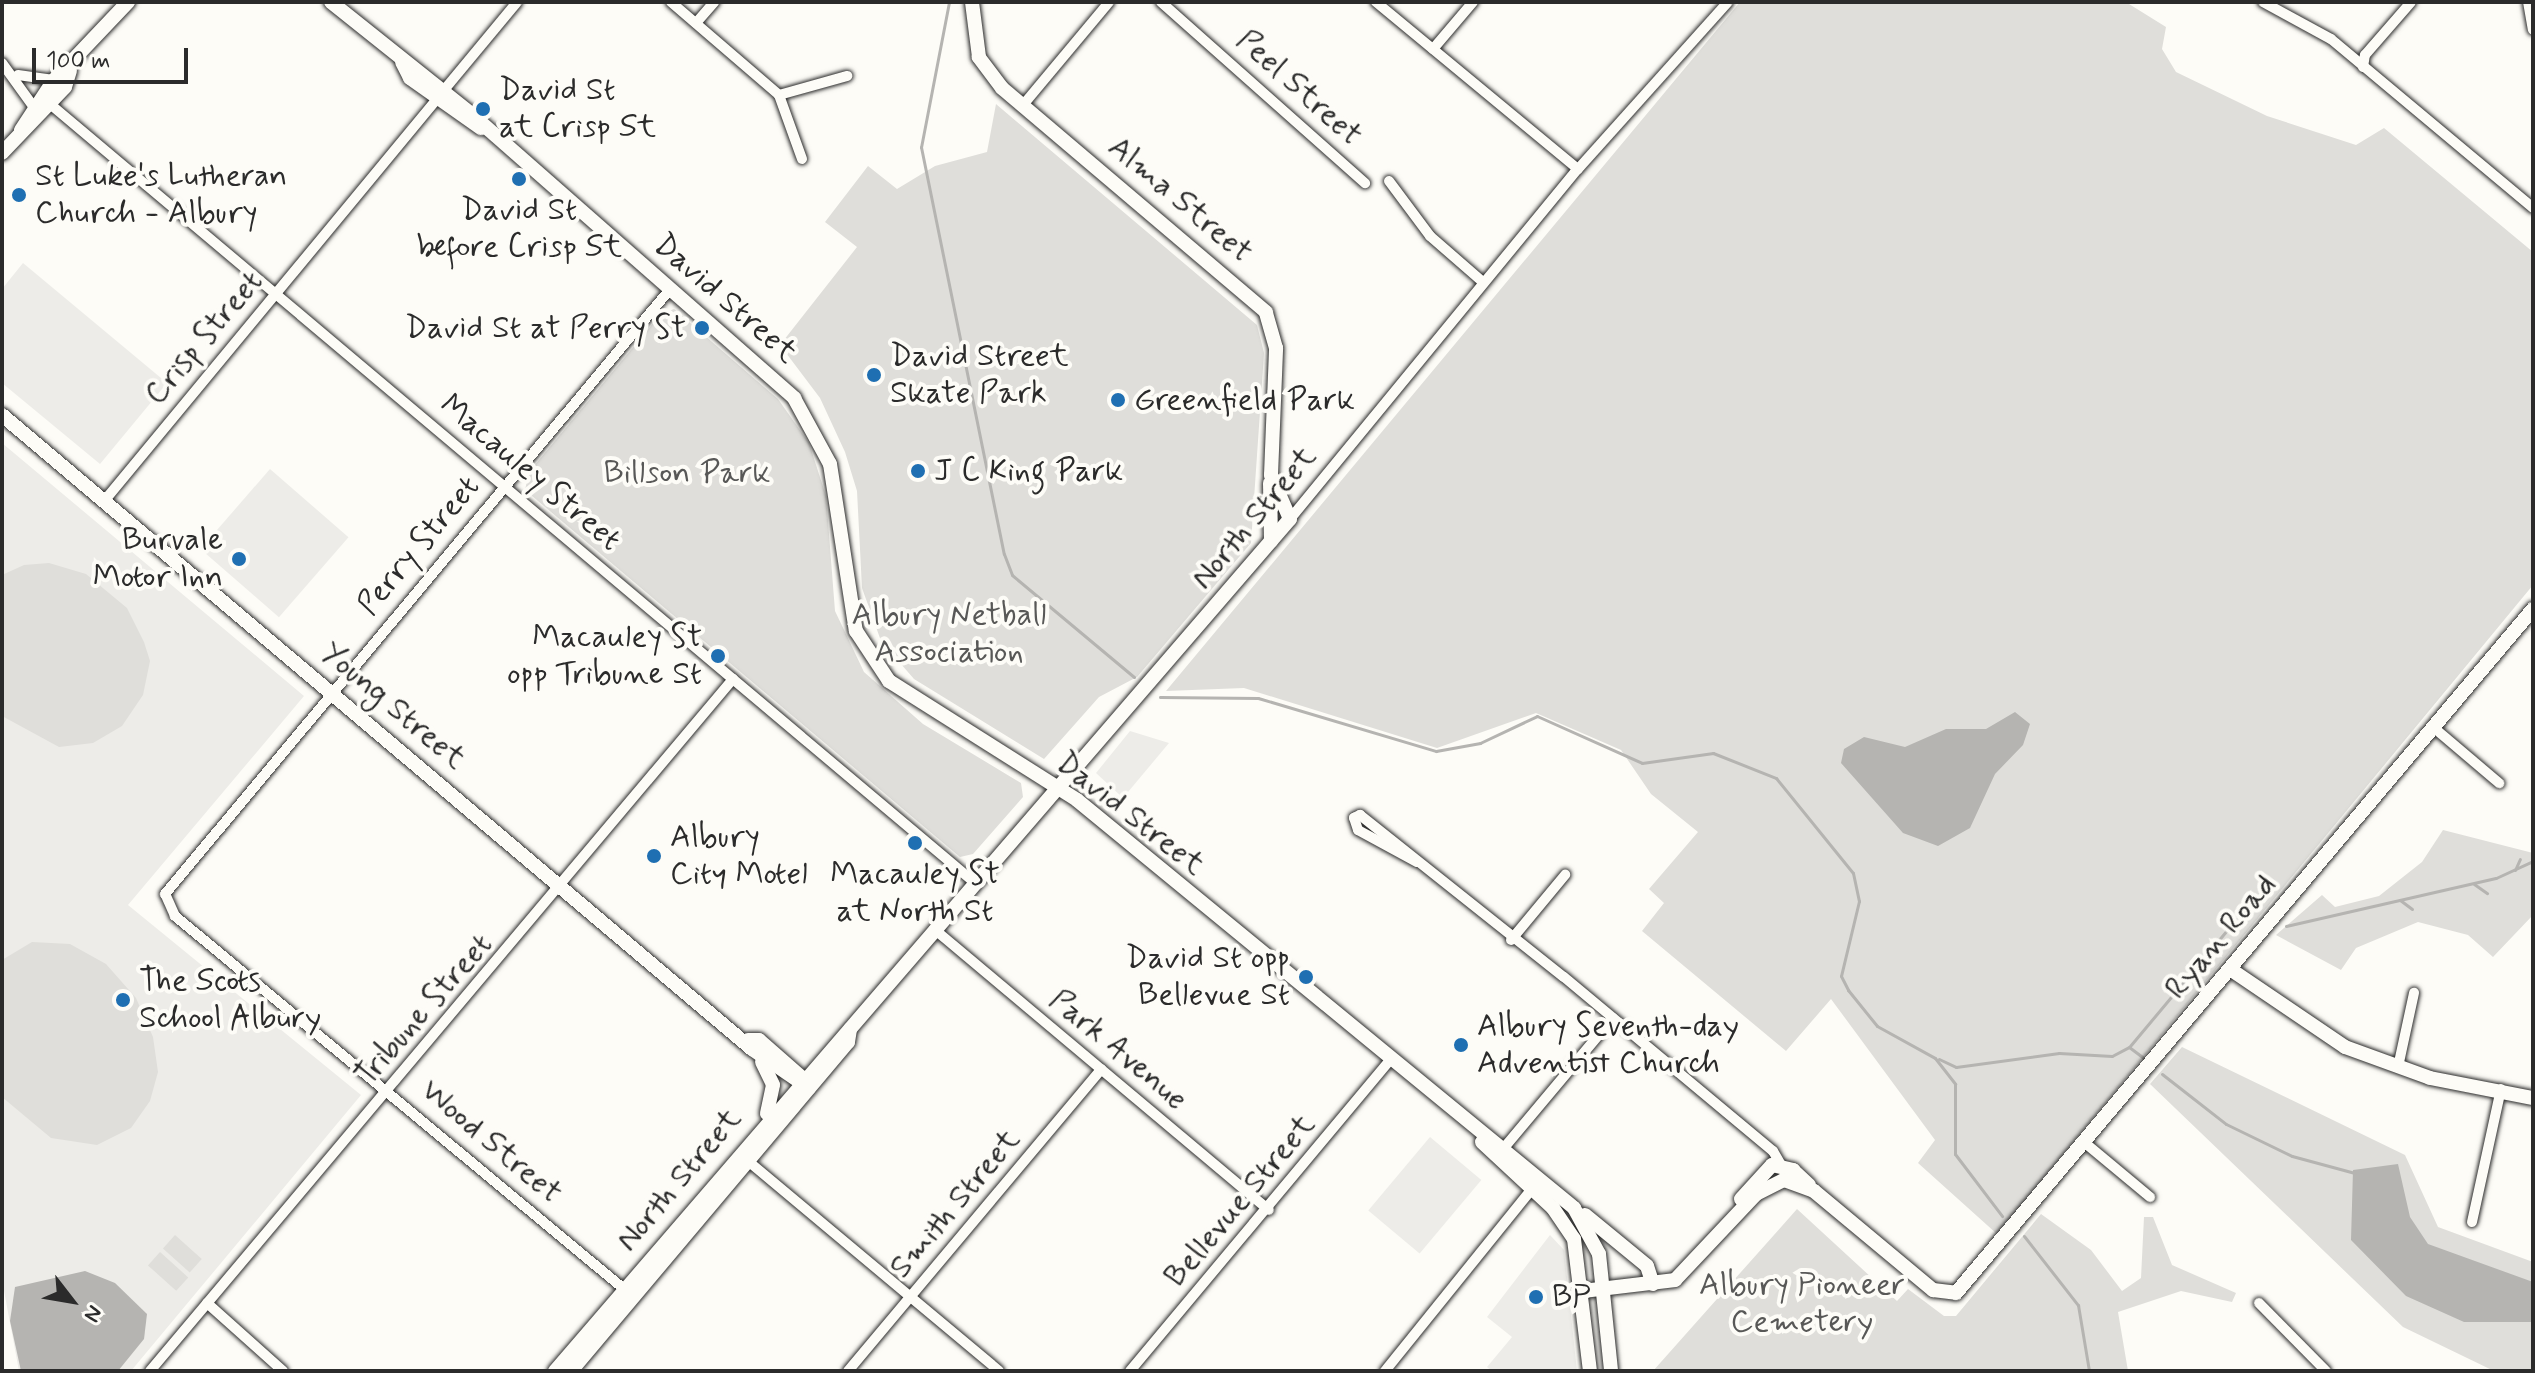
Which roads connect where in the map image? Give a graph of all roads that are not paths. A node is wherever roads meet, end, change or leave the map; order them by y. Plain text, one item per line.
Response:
1 (127, 2) edge
2 (331, 2) edge
3 (517, 2) edge
4 (671, 2) edge
5 (714, 2) edge
6 (972, 2) edge
7 (1109, 2) edge
8 (1161, 2) edge
9 (1376, 2) edge
10 (1473, 2) edge
11 (1728, 2) edge
12 (2263, 2) edge
13 (2411, 2) edge
14 (2528, 2) edge
15 (696, 23) junction
16 (2533, 30) edge
17 (1433, 49) junction
18 (2, 63) edge
19 (2363, 67) junction
20 (70, 71) junction
21 (13, 72) junction
22 (847, 76) dead end
23 (54, 80) junction
24 (440, 95) junction
25 (779, 95) junction
26 (50, 104) junction
27 (1023, 105) junction
28 (33, 106) junction
29 (21, 130) junction
30 (2, 153) edge
31 (802, 159) dead end
32 (1578, 169) junction
33 (1389, 181) dead end
34 (1365, 183) dead end
35 (2533, 208) edge
36 (1483, 282) junction
37 (671, 288) junction
38 (275, 292) junction
39 (2, 415) edge
40 (1271, 475) junction
41 (504, 485) junction
42 (105, 500) junction
43 (1290, 519) junction
44 (1271, 541) junction
45 (2531, 614) edge
46 (733, 679) junction
47 (332, 691) junction
48 (2433, 727) junction
49 (2499, 783) dead end
50 (1057, 787) junction
51 (1360, 815) dead end
52 (1565, 875) dead end
53 (975, 883) junction
54 (563, 884) junction
55 (175, 916) joint
56 (934, 929) junction
57 (1511, 940) junction
58 (2230, 969) junction
59 (2414, 993) dead end
60 (1613, 1018) junction
61 (750, 1045) junction
62 (1388, 1062) junction
63 (2398, 1067) junction
64 (1101, 1069) junction
65 (803, 1083) junction
66 (2501, 1089) junction
67 (390, 1091) junction
68 (2532, 1095) edge
69 (760, 1129) junction
70 (1472, 1130) junction
71 (2084, 1142) junction
72 (1503, 1149) junction
73 (748, 1161) junction
74 (1785, 1173) junction
75 (1532, 1189) junction
76 (2150, 1197) dead end
77 (1569, 1203) junction
78 (1269, 1210) junction
79 (2472, 1222) dead end
80 (1653, 1284) junction
81 (624, 1289) junction
82 (1605, 1289) junction
83 (1583, 1291) junction
84 (911, 1297) junction
85 (207, 1303) junction
86 (2259, 1303) dead end
87 (150, 1371) edge
88 (283, 1371) edge
89 (555, 1371) edge
90 (571, 1371) edge
91 (848, 1371) edge
92 (999, 1371) edge
93 (1130, 1371) edge
94 (1385, 1371) edge
95 (1590, 1371) edge
96 (1611, 1371) edge
97 (2326, 1371) edge

1 - 20 main road
2 - 24 main road, David Street
3 - 24 street, Crisp Street
4 - 15 street
5 - 15 street
6 - 27 main road, Alma Street
7 - 27 street
8 - 34 street, Peel Street
9 - 17 street
10 - 17 street
11 - 32 street, North Street
12 - 19 street
13 - 19 street
14 - 16 street
15 - 25 street
17 - 32 street
18 - 21 street
19 - 35 street
20 - 23 main road
20 - 26 main road
21 - 23 street
21 - 28 street
22 - 25 street
23 - 28 main road
24 - 37 main road, David Street
24 - 38 street, Crisp Street
25 - 31 street
26 - 29 main road
26 - 38 street, Macauley Street
27 - 40 main road, Alma Street
28 - 29 main road
29 - 30 main road
32 - 36 street, North Street
33 - 36 street
36 - 43 street, North Street
37 - 41 street, Perry Street
37 - 50 main road, David Street
38 - 41 street, Macauley Street
38 - 42 street, Crisp Street
39 - 42 main road, Young Street
40 - 43 main road, Alma Street
40 - 44 main road, Alma Street
41 - 46 street, Macauley Street
41 - 47 street, Perry Street
42 - 47 main road, Young Street
43 - 44 main road, North Street
44 - 50 main road, North Street
45 - 48 main road, Ryan Road
46 - 53 street, Macauley Street
46 - 54 street, Tribune Street
47 - 54 main road, Young Street
47 - 55 street, Perry Street
48 - 49 street
48 - 58 main road, Ryan Road
50 - 53 main road, North Street
50 - 62 main road, David Street
51 - 57 street
52 - 57 street
53 - 56 main road, North Street
54 - 61 main road, Young Street
54 - 67 street, Tribune Street
55 - 67 street, Wood Street
56 - 64 street, Park Avenue
56 - 65 main road, North Street
57 - 60 street
58 - 63 main road
58 - 71 main road, Ryan Road
59 - 63 street
60 - 72 street
60 - 74 street
61 - 65 main road, Young Street
61 - 69 main road
62 - 70 main road, David Street
62 - 78 street, Bellevue Street
63 - 66 main road
64 - 78 street, Park Avenue
64 - 84 street, Smith Street
65 - 69 main road, North Street
65 - 73 main road, North Street
66 - 68 main road
66 - 79 street
67 - 81 street, Wood Street
67 - 85 street, Tribune Street
69 - 81 main road, North Street
70 - 72 main road, David Street
70 - 75 main road, David Street
71 - 74 main road, Ryan Road
71 - 76 street
72 - 77 main road, David Street
73 - 84 street
73 - 90 main road, North Street
74 - 80 main road
75 - 83 main road, David Street
75 - 94 street
77 - 80 main road
77 - 82 main road, David Street
78 - 93 street, Bellevue Street
80 - 82 main road
81 - 89 main road, North Street
82 - 83 main road
82 - 96 main road, David Street
83 - 95 main road, David Street
84 - 91 street, Smith Street
84 - 92 street
85 - 87 street, Tribune Street
85 - 88 street
86 - 97 street

